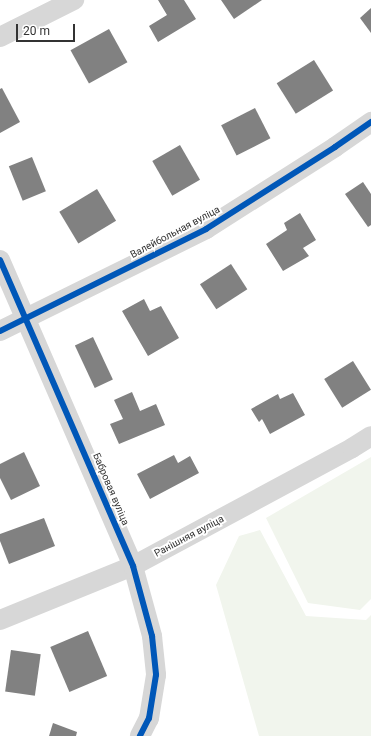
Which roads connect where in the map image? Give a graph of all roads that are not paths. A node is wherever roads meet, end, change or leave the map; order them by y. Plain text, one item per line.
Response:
1 (74, 0) edge
2 (0, 37) edge
3 (371, 122) edge
4 (0, 260) edge
5 (26, 319) junction
6 (0, 331) edge
7 (371, 436) edge
8 (133, 566) junction
9 (0, 620) edge
10 (140, 736) edge

1 - 2 street
3 - 5 street, Валейбольная вуліца
4 - 5 street, Бабровая вуліца
5 - 6 street, Валейбольная вуліца
5 - 8 street, Бабровая вуліца
7 - 8 street, Ранішняя вуліца
8 - 9 street, Ранішняя вуліца
8 - 10 street, Бабровая вуліца

